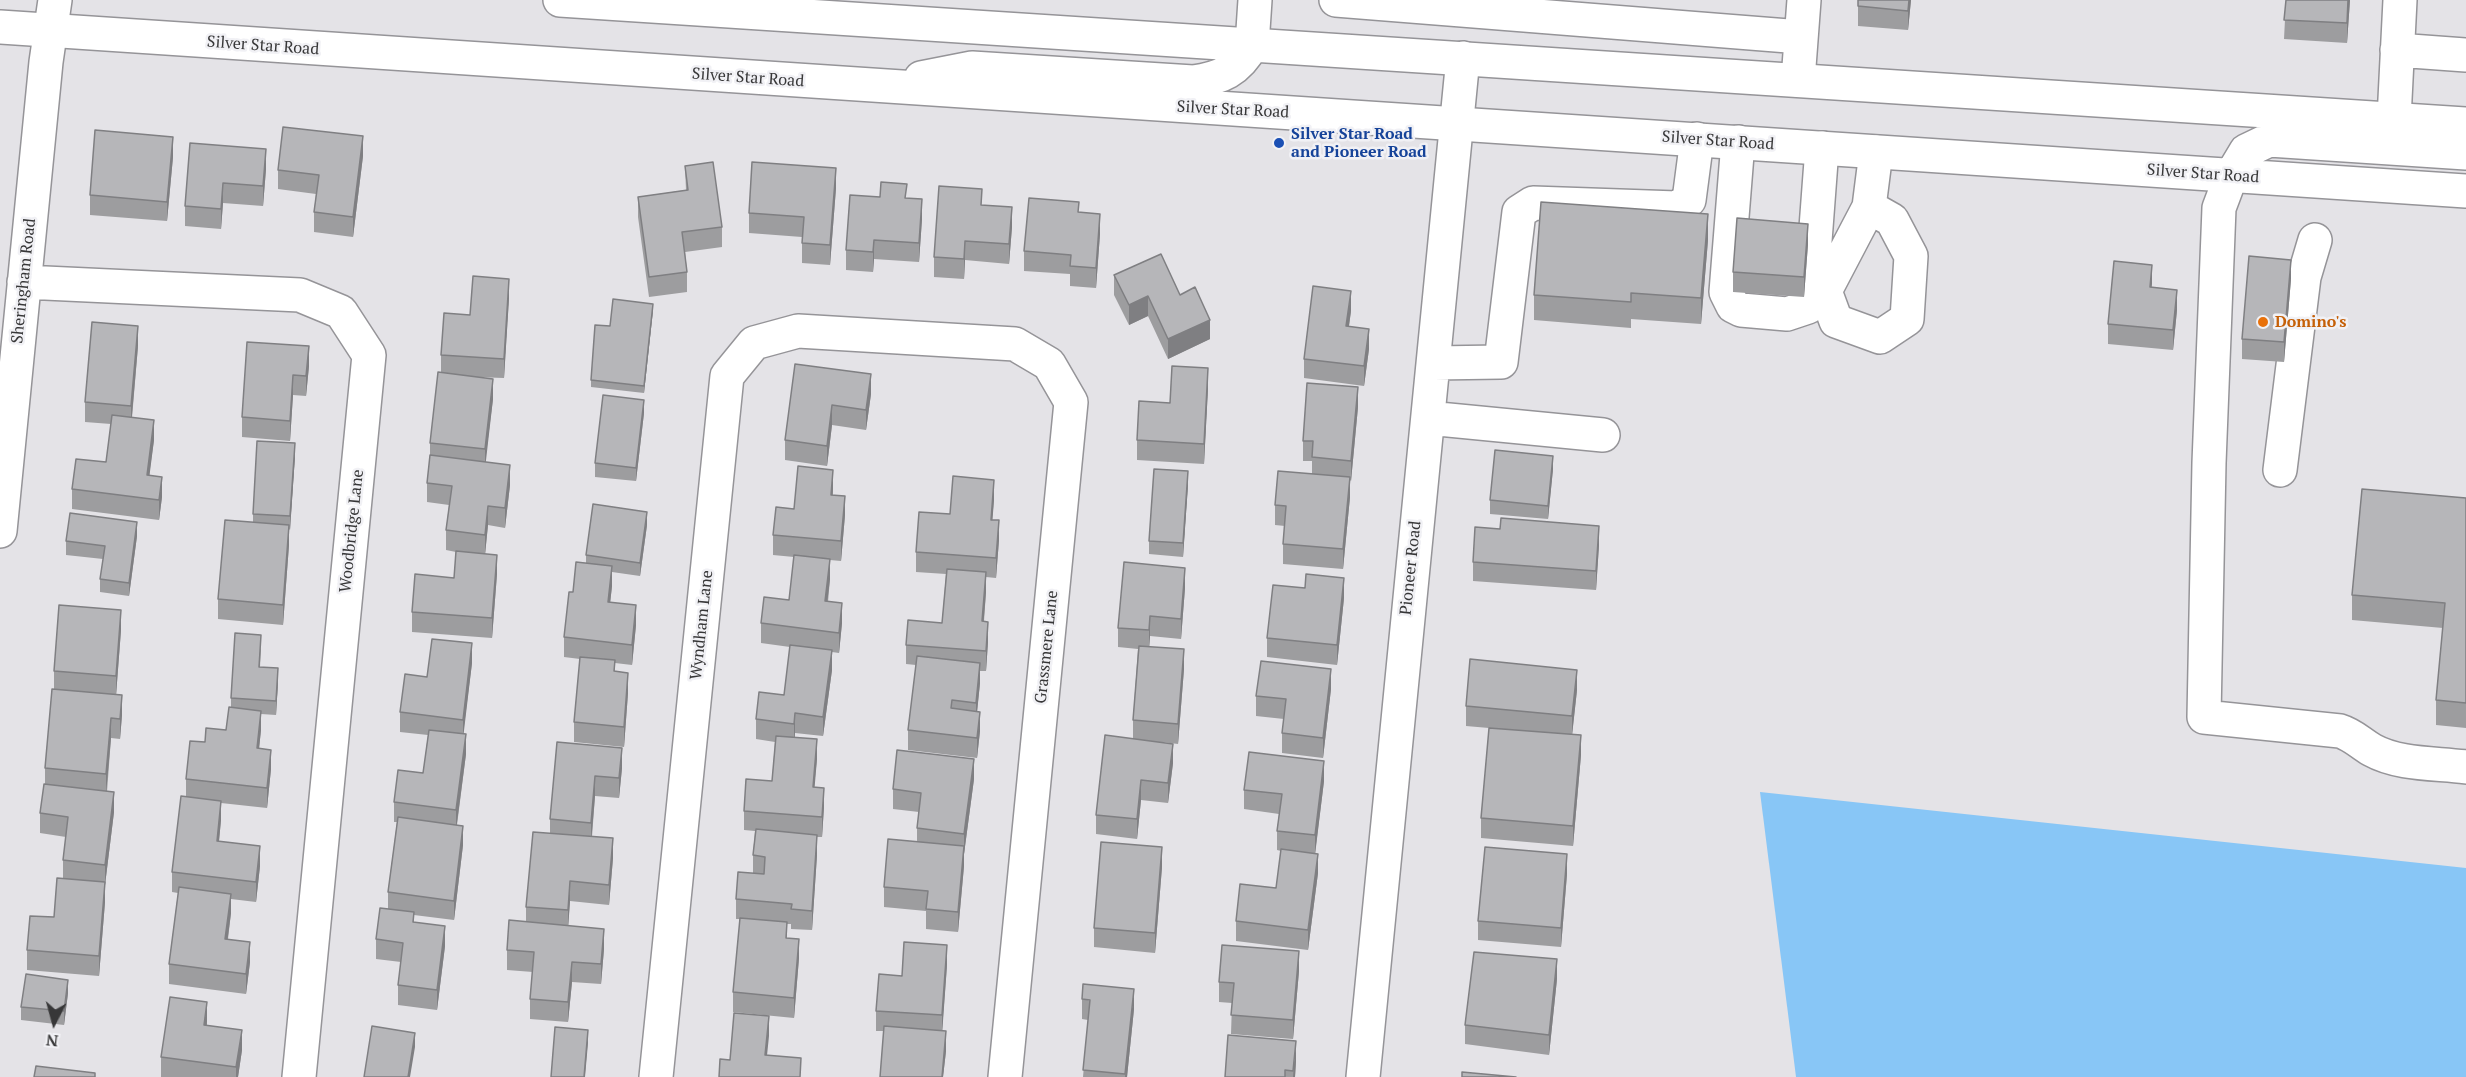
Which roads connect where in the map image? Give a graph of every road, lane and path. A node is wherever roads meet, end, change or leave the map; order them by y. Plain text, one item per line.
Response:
1 (75, 0) edge
2 (560, 0) edge
3 (1255, 0) edge
4 (1336, 0) edge
5 (1804, 0) edge
6 (2400, 0) edge
7 (53, 16) edge
8 (0, 27) edge
9 (1801, 37) junction
10 (1252, 45) junction
11 (2397, 50) junction
12 (2466, 55) edge
13 (1462, 58) junction
14 (1798, 80) junction
15 (875, 87) junction
16 (2394, 119) junction
17 (1456, 123) junction
18 (2466, 124) edge
19 (1696, 139) junction
20 (1738, 142) junction
21 (1822, 148) junction
22 (1876, 152) junction
23 (2466, 153) edge
24 (2231, 176) junction
25 (2466, 191) edge
26 (1869, 207) dead end
27 (2315, 240) dead end
28 (24, 282) junction
29 (913, 338) joint
30 (1434, 363) junction
31 (1428, 418) junction
32 (1603, 435) dead end
33 (2280, 471) dead end
34 (0, 531) edge
35 (2466, 767) edge
36 (299, 1077) edge
37 (656, 1077) edge
38 (1005, 1077) edge
39 (1363, 1077) edge

1 - 7 main road
2 - 10 main road
3 - 10 main road
4 - 9 main road
5 - 9 main road
6 - 11 main road
7 - 8 main road, Silver Star Road
7 - 15 main road, Silver Star Road
7 - 28 main road, Sheringham Road
9 - 14 main road
10 - 13 main road
10 - 15 main road
11 - 12 main road
11 - 16 main road
13 - 14 main road
13 - 17 main road, Pioneer Road
14 - 16 main road
15 - 17 main road, Silver Star Road
16 - 18 main road
17 - 19 main road, Silver Star Road
17 - 30 main road, Pioneer Road
19 - 20 main road, Silver Star Road
19 - 30 main road
20 - 21 main road, Silver Star Road
20 - 21 main road
21 - 22 main road, Silver Star Road
22 - 24 main road, Silver Star Road
22 - 26 main road
23 - 24 main road
24 - 25 main road, Silver Star Road
24 - 35 main road
27 - 33 main road
28 - 34 main road, Sheringham Road
28 - 36 main road, Woodbridge Lane
29 - 37 main road, Wyndham Lane
29 - 38 main road, Grassmere Lane
30 - 31 main road, Pioneer Road
31 - 32 main road
31 - 39 main road, Pioneer Road

